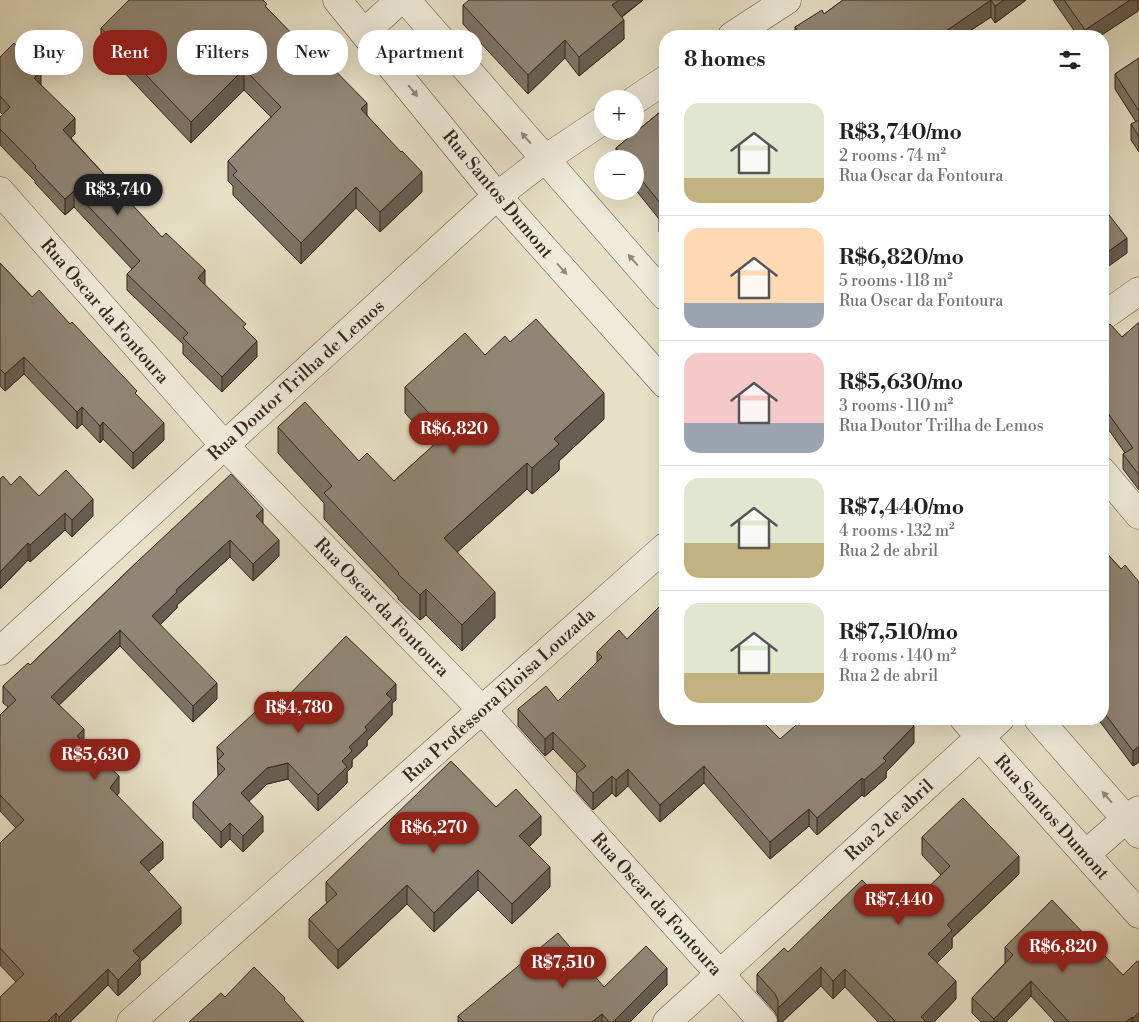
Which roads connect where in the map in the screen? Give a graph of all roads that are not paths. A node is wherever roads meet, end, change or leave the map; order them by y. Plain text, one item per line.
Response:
1 (337, 0) edge
2 (400, 0) edge
3 (406, 0) edge
4 (787, 0) edge
5 (363, 30) edge
6 (367, 30) edge
7 (741, 30) edge
8 (400, 75) edge
9 (659, 84) edge
10 (644, 94) edge
11 (594, 126) edge
12 (544, 160) junction
13 (0, 191) edge
14 (497, 196) junction
15 (659, 289) edge
16 (1139, 291) edge
17 (1109, 312) edge
18 (659, 377) edge
19 (224, 445) junction
20 (1109, 479) edge
21 (1139, 515) edge
22 (659, 552) edge
23 (0, 651) edge
24 (483, 711) junction
25 (981, 725) edge
26 (1044, 725) edge
27 (1135, 821) edge
28 (1086, 854) junction
29 (1139, 914) edge
30 (720, 974) junction
31 (131, 1022) edge
32 (667, 1022) edge
33 (764, 1022) edge

1 - 5 street, Rua Santos Dumont
2 - 6 street
12 -> 3 street
4 - 7 street
8 -> 14 street, Rua Santos Dumont
9 - 10 street
11 - 12 street, Rua Doutor Trilha de Lemos
12 - 14 street, Rua Doutor Trilha de Lemos
15 -> 12 street
13 - 19 street, Rua Oscar da Fontoura
14 -> 18 street, Rua Santos Dumont
14 - 19 street, Rua Doutor Trilha de Lemos
16 - 17 street
19 - 23 street, Rua Doutor Trilha de Lemos
19 - 24 street, Rua Oscar da Fontoura
20 - 21 street
22 - 24 street, Rua Professora Eloisa Louzada
24 - 30 street, Rua Oscar da Fontoura
24 - 31 street, Rua Professora Eloisa Louzada
25 - 28 street, Rua Santos Dumont
25 - 30 street, Rua 2 de abril
27 -> 26 street
27 - 28 street
28 - 29 street, Rua Santos Dumont
30 - 32 street, Rua 2 de abril
30 - 33 street, Rua Oscar da Fontoura

